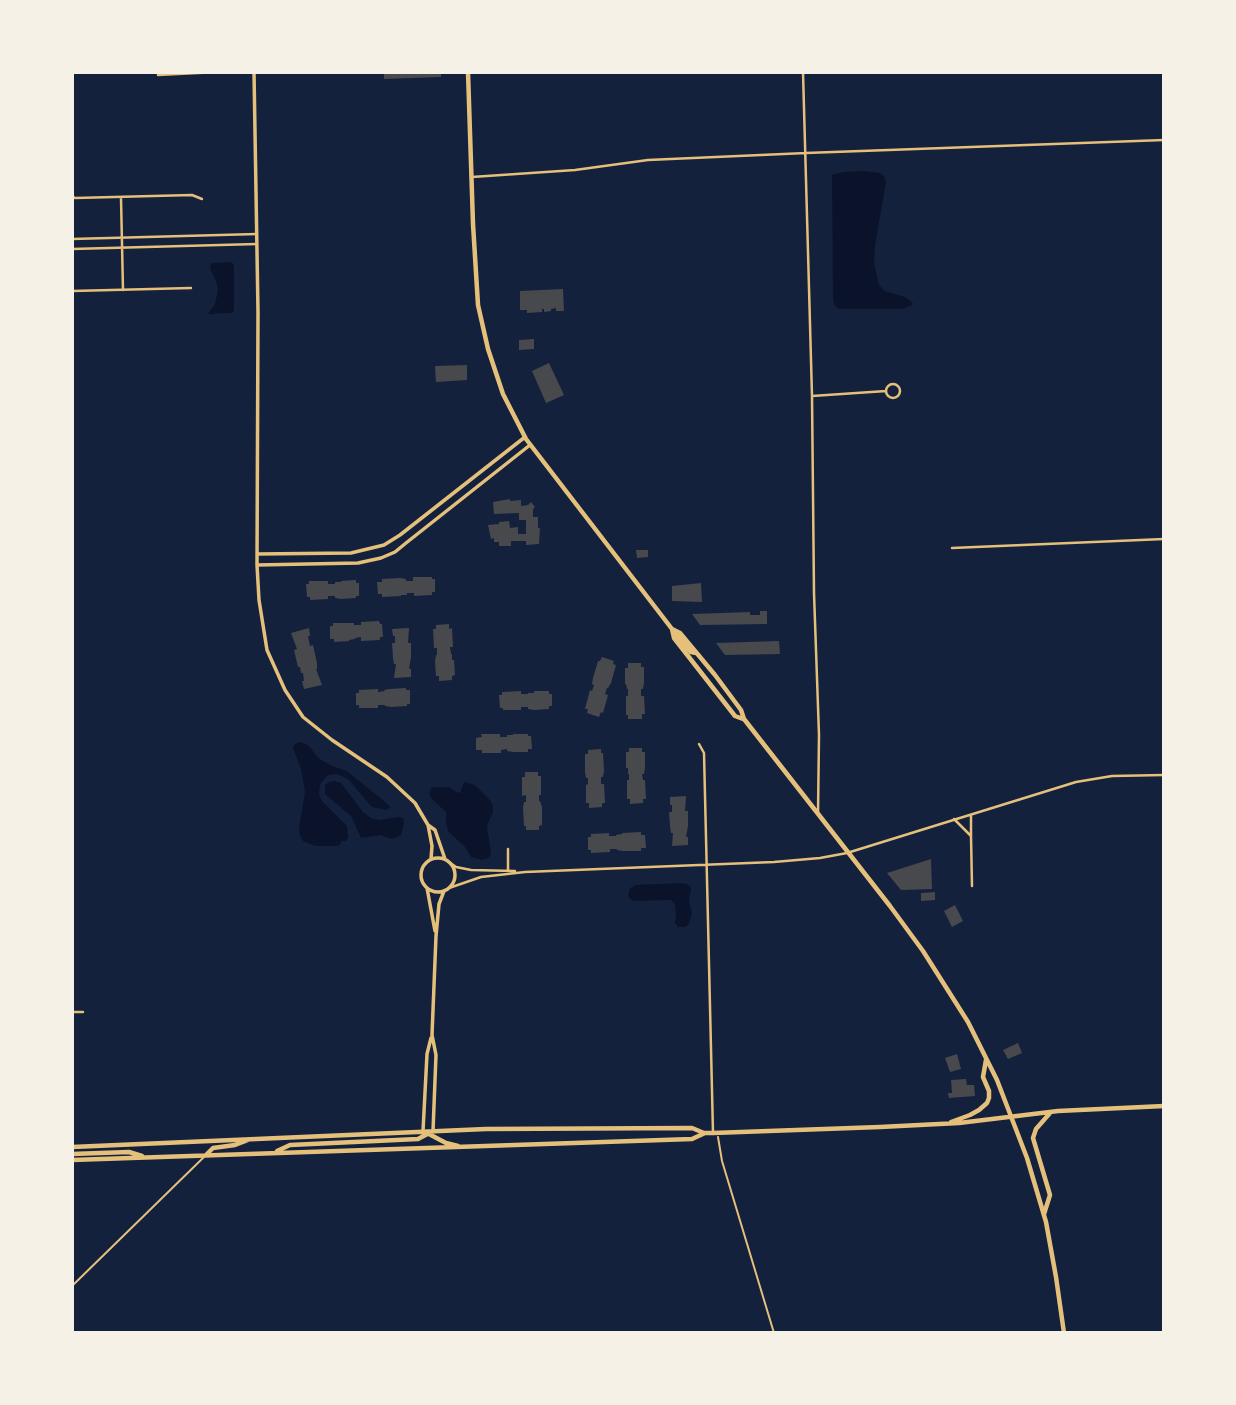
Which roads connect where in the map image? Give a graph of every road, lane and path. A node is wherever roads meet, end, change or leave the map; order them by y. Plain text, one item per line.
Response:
1 (218, 72) edge
2 (254, 72) edge
3 (468, 72) edge
4 (803, 72) edge
5 (158, 75) dead end
6 (1164, 140) edge
7 (806, 153) junction
8 (472, 177) junction
9 (72, 196) edge
10 (121, 197) junction
11 (202, 199) dead end
12 (257, 234) junction
13 (122, 238) junction
14 (72, 239) edge
15 (257, 243) junction
16 (122, 248) junction
17 (72, 249) edge
18 (191, 288) dead end
19 (123, 290) junction
20 (72, 291) edge
21 (886, 391) junction
22 (812, 396) junction
23 (525, 437) junction
24 (530, 445) junction
25 (1164, 539) edge
26 (952, 548) dead end
27 (257, 554) junction
28 (257, 565) junction
29 (672, 631) junction
30 (744, 719) junction
31 (699, 744) dead end
32 (1164, 775) edge
33 (818, 814) junction
34 (971, 814) junction
35 (954, 819) junction
36 (428, 825) junction
37 (971, 836) junction
38 (508, 849) dead end
39 (847, 853) junction
40 (431, 859) junction
41 (447, 861) junction
42 (706, 864) junction
43 (508, 871) junction
44 (525, 872) junction
45 (972, 886) dead end
46 (427, 888) junction
47 (449, 888) junction
48 (444, 891) junction
49 (436, 936) junction
50 (72, 1012) edge
51 (83, 1012) dead end
52 (432, 1035) junction
53 (986, 1060) junction
54 (1164, 1106) edge
55 (1051, 1112) junction
56 (1010, 1116) junction
57 (947, 1124) junction
58 (428, 1132) junction
59 (705, 1133) junction
60 (716, 1133) junction
61 (252, 1138) junction
62 (72, 1147) edge
63 (469, 1147) junction
64 (273, 1153) junction
65 (72, 1154) edge
66 (206, 1155) junction
67 (146, 1157) junction
68 (72, 1160) edge
69 (1044, 1215) junction
70 (72, 1286) edge
71 (774, 1333) edge
72 (1063, 1333) edge

1 - 5 street
2 - 12 street
3 - 8 main road
4 - 7 street
6 - 7 street
7 - 8 street
7 - 22 street
8 - 23 main road
9 - 10 street
10 - 11 street
10 - 13 street
12 - 13 street
12 - 15 street
13 - 14 street
13 - 16 street
15 - 16 street
15 - 27 street
16 - 17 street
16 - 19 street
18 - 19 street
19 - 20 street
21 - 21 street
21 - 22 street
22 - 33 street
23 - 24 main road
23 - 27 street
24 - 28 street
24 - 29 main road
25 - 26 street
27 - 28 street
28 - 36 street
29 - 30 main road
29 - 30 main road
30 - 33 main road
31 - 42 street
32 - 34 street
33 - 39 main road
34 - 35 street
34 - 37 street
35 - 37 street
35 - 39 street
36 - 40 street
36 - 41 street
37 - 45 street
38 - 43 street
39 - 42 street
39 - 53 main road
40 - 41 street
40 - 46 street
41 - 43 street
41 - 47 street
42 - 44 street
42 - 60 street
43 - 44 street
44 - 47 street
46 - 48 street
46 - 49 street
47 - 48 street
48 - 49 street
49 - 52 street
50 - 51 street
52 - 58 street
52 - 58 street
53 - 56 main road
53 - 57 main road
54 - 55 main road
55 - 56 main road
55 - 69 main road
56 - 57 main road
56 - 69 main road
57 - 60 main road
58 - 59 main road
58 - 61 main road
58 - 63 main road
58 - 64 main road
59 - 60 main road
59 - 63 main road
60 - 71 path
61 - 62 main road
61 - 66 main road
63 - 64 main road
64 - 66 main road
65 - 67 main road
66 - 67 main road
66 - 70 lane
67 - 68 main road
69 - 72 main road

